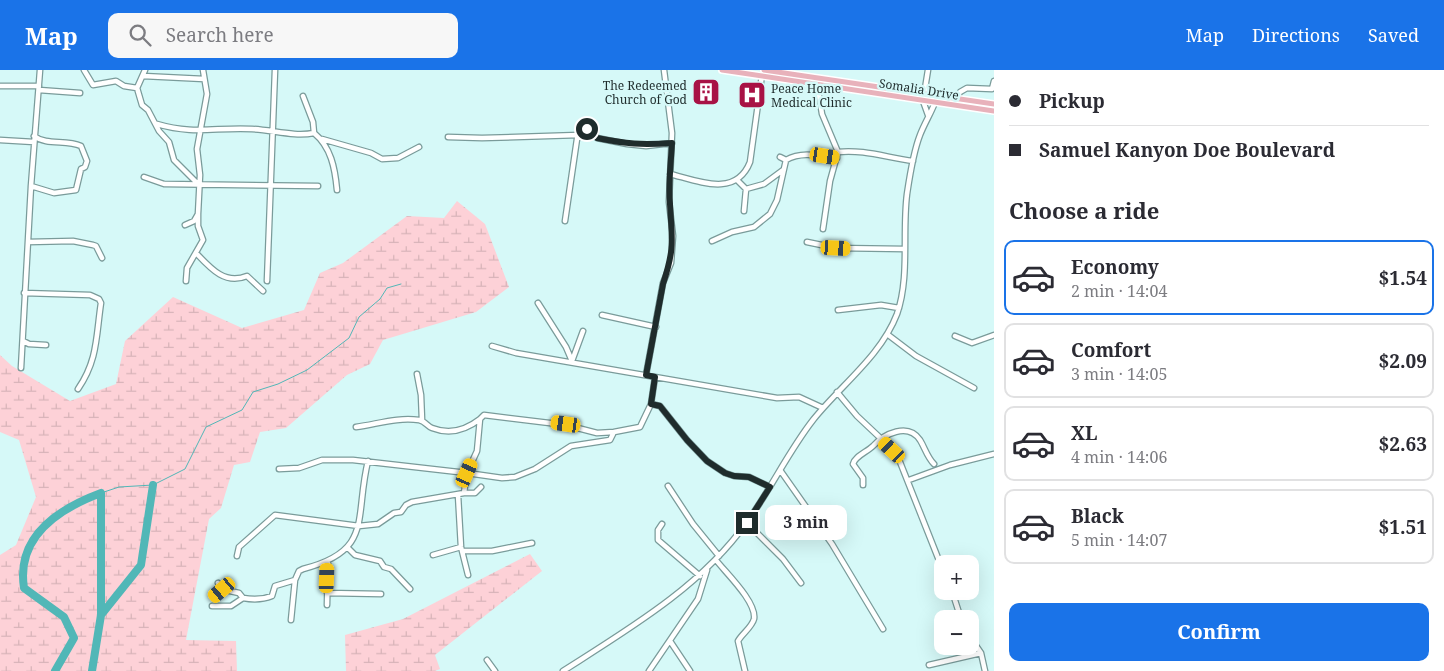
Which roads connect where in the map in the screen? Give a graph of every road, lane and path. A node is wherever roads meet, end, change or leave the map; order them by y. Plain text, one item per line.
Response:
1 (40, 70) edge
2 (84, 70) edge
3 (145, 70) edge
4 (203, 70) edge
5 (275, 70) edge
6 (664, 70) edge
7 (722, 70) edge
8 (928, 70) edge
9 (763, 73) edge
10 (792, 75) edge
11 (143, 76) junction
12 (204, 79) junction
13 (994, 81) edge
14 (817, 83) junction
15 (0, 86) edge
16 (39, 88) junction
17 (137, 88) junction
18 (80, 93) dead end
19 (303, 96) dead end
20 (923, 98) junction
21 (936, 100) junction
22 (956, 100) junction
23 (994, 104) edge
24 (994, 111) edge
25 (928, 115) junction
26 (157, 124) junction
27 (272, 130) junction
28 (200, 132) junction
29 (314, 132) junction
30 (579, 135) junction
31 (34, 136) junction
32 (448, 136) dead end
33 (322, 138) junction
34 (0, 140) edge
35 (34, 142) junction
36 (672, 143) junction
37 (419, 147) dead end
38 (838, 152) junction
39 (780, 157) dead end
40 (838, 158) junction
41 (786, 160) junction
42 (913, 161) junction
43 (783, 170) junction
44 (670, 174) junction
45 (144, 178) dead end
46 (737, 180) junction
47 (270, 184) junction
48 (198, 185) junction
49 (31, 186) junction
50 (318, 186) dead end
51 (746, 189) junction
52 (337, 190) dead end
53 (744, 211) dead end
54 (198, 214) junction
55 (565, 221) dead end
56 (185, 225) dead end
57 (823, 229) dead end
58 (712, 241) dead end
59 (28, 242) junction
60 (807, 242) dead end
61 (904, 248) junction
62 (196, 253) junction
63 (102, 258) dead end
64 (186, 281) dead end
65 (267, 281) dead end
66 (263, 290) dead end
67 (24, 293) junction
68 (538, 304) dead end
69 (899, 308) junction
70 (838, 310) dead end
71 (602, 316) dead end
72 (656, 327) junction
73 (583, 331) dead end
74 (887, 334) junction
75 (994, 335) edge
76 (955, 336) dead end
77 (23, 341) junction
78 (46, 345) dead end
79 (492, 346) dead end
80 (572, 361) junction
81 (21, 368) dead end
82 (417, 374) dead end
83 (646, 375) junction
84 (655, 377) junction
85 (974, 388) dead end
86 (78, 389) dead end
87 (837, 392) junction
88 (651, 404) junction
89 (823, 408) junction
90 (480, 419) junction
91 (422, 420) junction
92 (356, 427) dead end
93 (614, 432) junction
94 (879, 438) junction
95 (994, 454) edge
96 (368, 461) junction
97 (934, 464) dead end
98 (279, 469) dead end
99 (780, 470) junction
100 (467, 473) junction
101 (909, 480) junction
102 (863, 485) dead end
103 (668, 486) dead end
104 (481, 487) dead end
105 (770, 487) junction
106 (464, 493) junction
107 (458, 495) junction
108 (747, 523) junction
109 (662, 524) dead end
110 (359, 526) junction
111 (532, 543) dead end
112 (348, 548) junction
113 (462, 549) junction
114 (433, 555) dead end
115 (937, 555) edge
116 (237, 556) dead end
117 (717, 558) junction
118 (328, 563) junction
119 (707, 570) junction
120 (468, 575) dead end
121 (700, 576) junction
122 (295, 580) junction
123 (218, 583) dead end
124 (801, 583) dead end
125 (410, 589) dead end
126 (222, 590) junction
127 (327, 593) junction
128 (381, 594) dead end
129 (213, 596) dead end
130 (243, 598) junction
131 (327, 605) dead end
132 (212, 606) dead end
133 (291, 620) dead end
134 (883, 629) dead end
135 (670, 641) junction
136 (979, 651) edge
137 (981, 654) junction
138 (488, 660) dead end
139 (929, 665) dead end
140 (495, 671) edge
141 (564, 671) edge
142 (649, 671) edge
143 (690, 671) edge
144 (745, 671) edge
145 (985, 671) edge

1 - 16 street
2 - 17 street
3 - 11 street
4 - 12 street
5 - 27 street
6 - 36 street
7 - 9 main road, Somalia Drive
8 - 20 street
9 - 10 main road, Somalia Drive
9 - 46 street
10 - 14 main road, Somalia Drive
10 - 20 main road, Somalia Drive
11 - 12 street
11 - 17 street
12 - 28 street
13 - 22 street
14 - 20 main road, Somalia Drive
14 - 38 street
15 - 16 street
16 - 18 street
16 - 31 street
17 - 26 street
19 - 29 street
20 - 21 main road, Somalia Drive
20 - 25 street
21 - 22 main road
21 - 24 main road, Somalia Drive
21 - 25 street
22 - 23 main road
25 - 42 street
26 - 28 street
26 - 48 street
27 - 28 street
27 - 29 street
27 - 47 street
28 - 48 street
29 - 33 street
30 - 32 street
30 - 36 street
30 - 55 street
31 - 35 street
31 - 49 street
33 - 37 street
33 - 52 street
34 - 35 street
35 - 49 street
36 - 44 street
38 - 40 street
38 - 42 street
39 - 41 street
40 - 41 street
40 - 57 street
41 - 43 street
42 - 61 street
43 - 51 street
43 - 58 street
44 - 46 street
44 - 72 street
45 - 48 street
46 - 51 street
47 - 48 street
47 - 50 street
47 - 65 street
48 - 54 street
49 - 59 street
51 - 53 street
54 - 56 street
54 - 62 street
59 - 63 street
59 - 67 street
60 - 61 street
61 - 69 street
62 - 64 street
62 - 66 street
67 - 77 street
67 - 86 street
68 - 80 street
69 - 70 street
69 - 74 street
71 - 72 street
72 - 83 street
73 - 80 street
74 - 85 street
74 - 87 street
75 - 76 street
77 - 78 street
77 - 81 street
79 - 80 street
80 - 83 street
82 - 91 street
83 - 84 street
84 - 88 street
84 - 89 street
87 - 89 street
87 - 94 street
88 - 93 street
88 - 105 street
89 - 99 street
90 - 91 street
90 - 93 street
90 - 100 street
91 - 92 street
93 - 100 street
94 - 97 street
94 - 101 street
94 - 102 street
95 - 101 street
96 - 98 street
96 - 100 street
96 - 110 street
99 - 105 street
99 - 134 street
100 - 106 street
101 - 115 street
103 - 117 street
104 - 106 street
105 - 108 street
106 - 107 street
107 - 110 street
107 - 113 street
108 - 117 street
108 - 124 street
109 - 121 street
110 - 112 street
110 - 116 street
111 - 113 street
112 - 118 street
112 - 125 street
113 - 114 street
113 - 120 street
117 - 119 street
117 - 144 street
118 - 122 street
118 - 127 street
119 - 121 street
119 - 135 street
121 - 141 street
122 - 130 street
122 - 133 street
123 - 126 street
126 - 129 street
126 - 130 street
127 - 128 street
127 - 131 street
130 - 132 street
135 - 142 street
135 - 143 street
136 - 137 street
137 - 139 street
137 - 145 street
138 - 140 street

